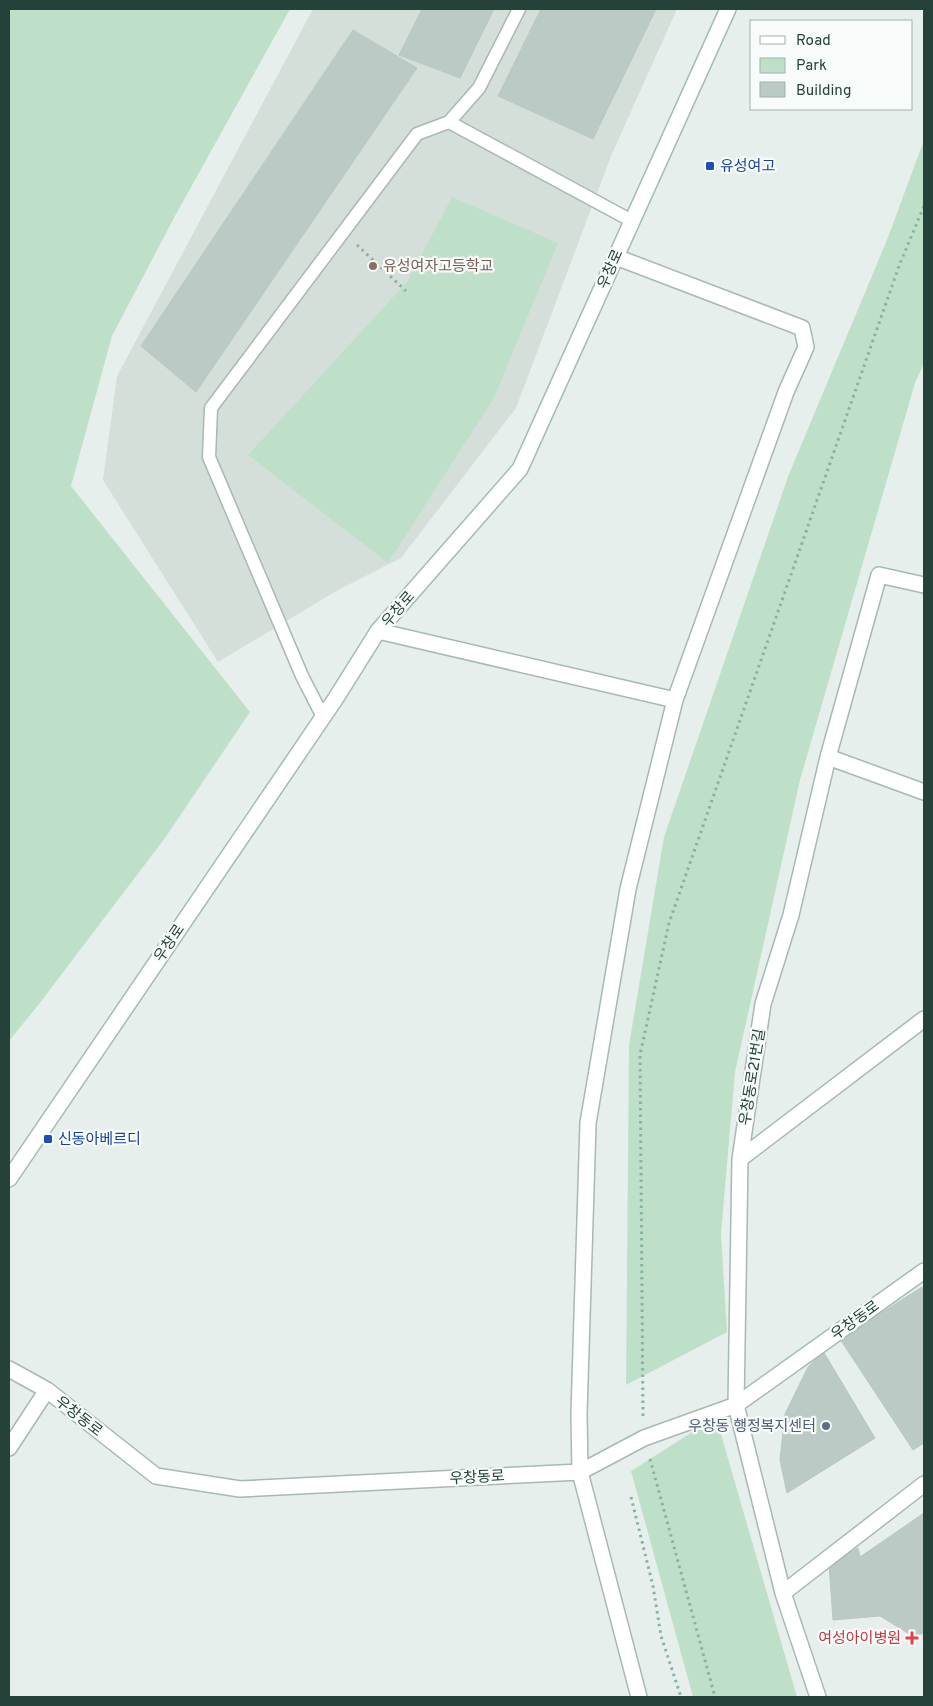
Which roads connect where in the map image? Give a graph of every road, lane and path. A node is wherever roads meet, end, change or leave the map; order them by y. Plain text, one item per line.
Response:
1 (519, 9) edge
2 (728, 9) edge
3 (449, 122) junction
4 (924, 206) edge
5 (632, 221) junction
6 (344, 232) junction
7 (616, 257) junction
8 (406, 291) dead end
9 (924, 585) edge
10 (378, 631) junction
11 (675, 700) junction
12 (323, 717) junction
13 (828, 757) junction
14 (924, 792) edge
15 (924, 1019) edge
16 (740, 1159) junction
17 (9, 1180) edge
18 (924, 1271) edge
19 (9, 1369) edge
20 (47, 1390) junction
21 (736, 1405) junction
22 (644, 1438) junction
23 (9, 1448) edge
24 (580, 1472) junction
25 (924, 1484) edge
26 (631, 1497) dead end
27 (783, 1593) junction
28 (638, 1697) edge
29 (681, 1697) edge
30 (715, 1697) edge
31 (818, 1697) edge

1 - 3 lane
2 - 5 street, 우창로
3 - 5 lane
3 - 6 lane
4 - 22 path
5 - 7 street, 우창로
6 - 8 path
6 - 12 lane
7 - 10 street, 우창로
7 - 11 street
9 - 13 street, 우창동로21번길
10 - 11 street
10 - 12 street, 우창로
11 - 24 street
12 - 17 street, 우창로
13 - 14 street
13 - 16 street, 우창동로21번길
15 - 16 street
16 - 21 street, 우창동로21번길
18 - 21 street, 우창동로
19 - 20 street, 우창동로
20 - 23 street
20 - 24 street, 우창동로
21 - 22 street, 우창동로
21 - 27 street, 우창동로21번길
22 - 24 street, 우창동로
22 - 30 path
24 - 28 street
25 - 27 street
26 - 29 path
27 - 31 street, 우창동로21번길

